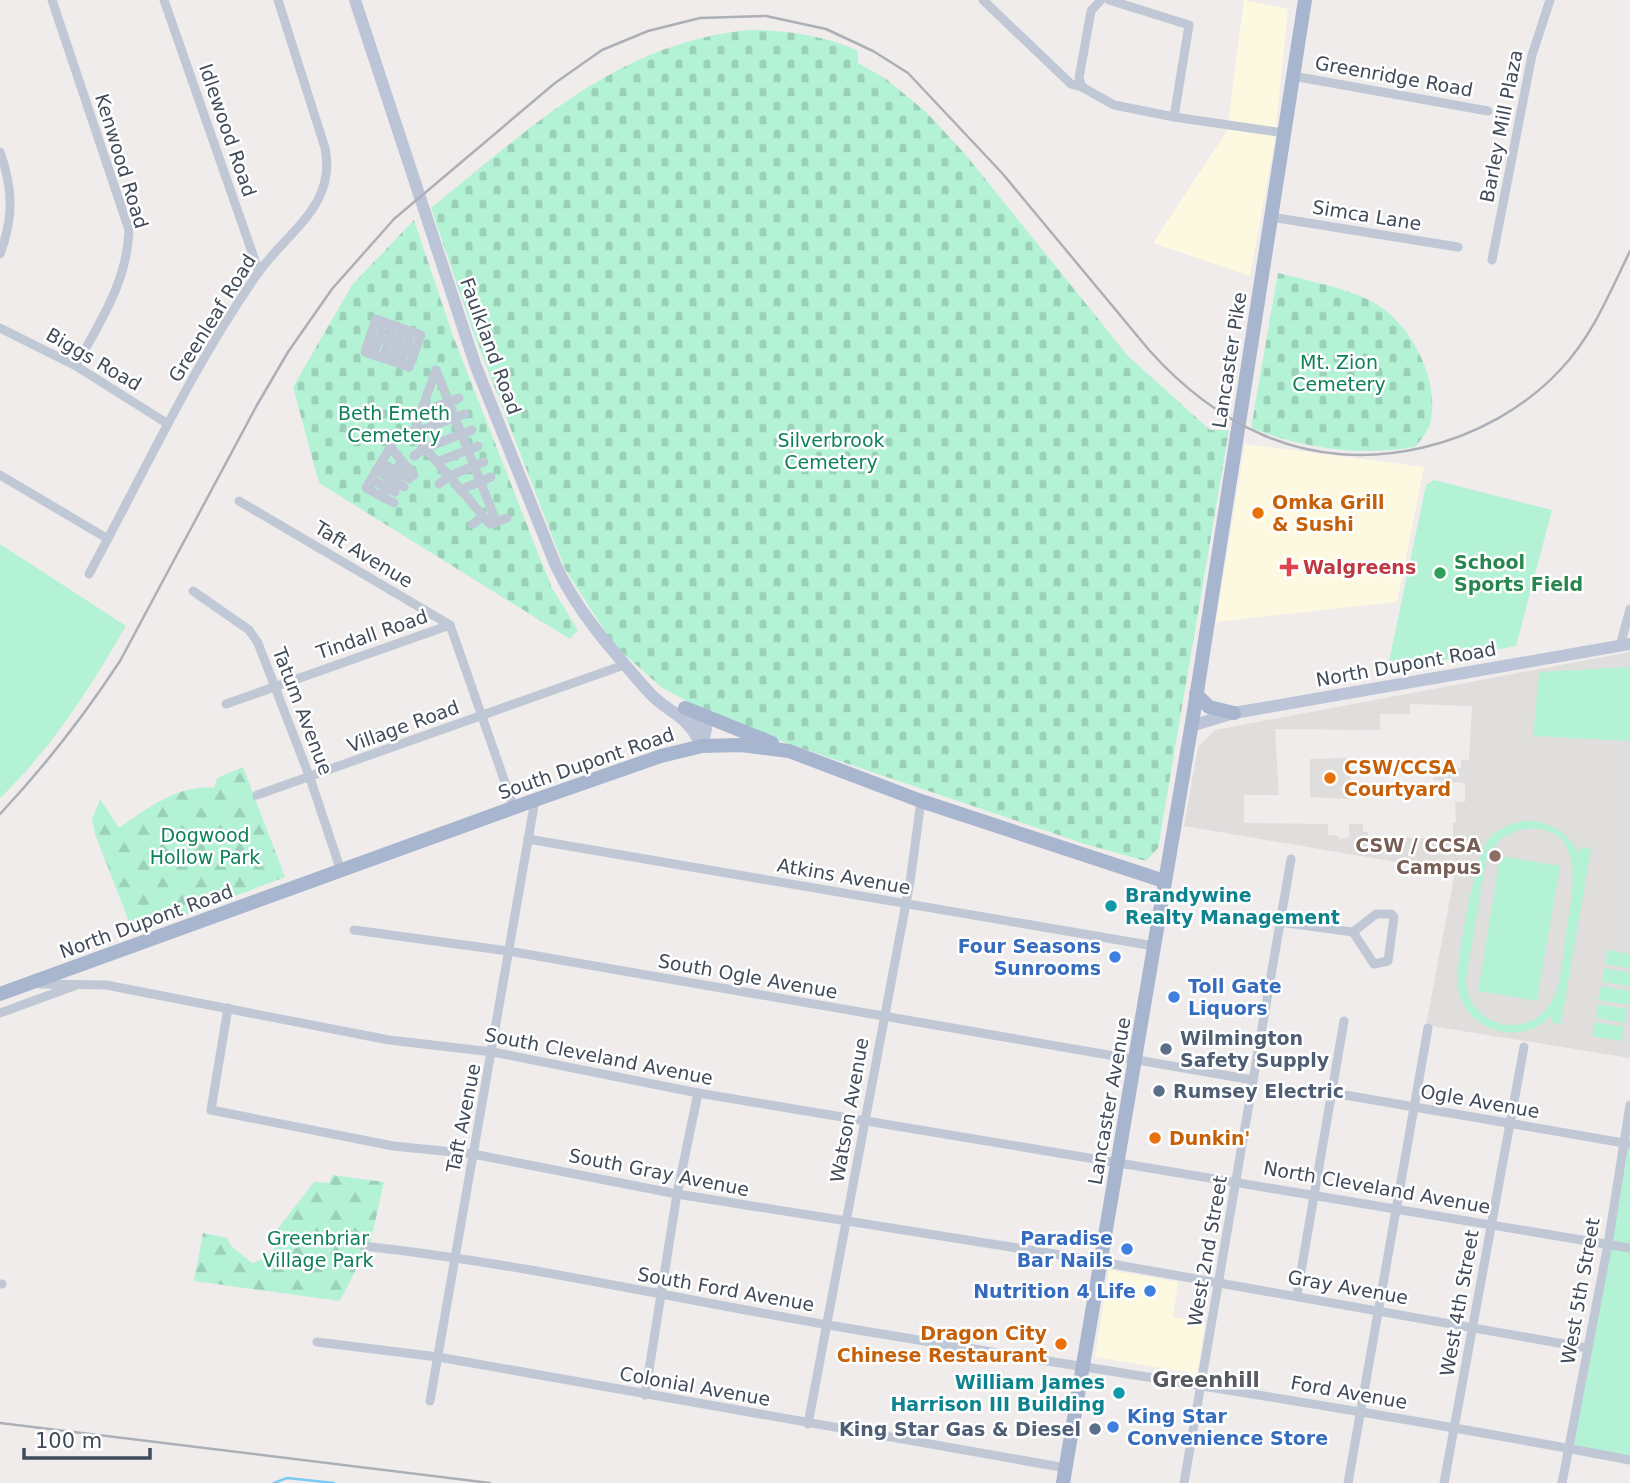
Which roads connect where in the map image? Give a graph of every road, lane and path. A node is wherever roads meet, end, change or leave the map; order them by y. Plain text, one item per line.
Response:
1 (52, 0) edge
2 (164, 0) edge
3 (278, 0) edge
4 (355, 0) edge
5 (984, 0) edge
6 (1101, 0) edge
7 (1109, 0) edge
8 (1305, 0) edge
9 (1550, 0) edge
10 (1293, 76) junction
11 (1082, 87) junction
12 (1488, 111) dead end
13 (1174, 117) junction
14 (1284, 133) junction
15 (0, 152) edge
16 (1271, 217) junction
17 (1458, 247) dead end
18 (0, 254) edge
19 (1492, 260) dead end
20 (259, 272) junction
21 (399, 327) junction
22 (0, 328) edge
23 (396, 345) junction
24 (387, 359) junction
25 (425, 361) dead end
26 (76, 366) junction
27 (453, 382) dead end
28 (443, 386) junction
29 (429, 391) junction
30 (459, 398) dead end
31 (449, 402) junction
32 (421, 412) junction
33 (465, 414) dead end
34 (455, 418) junction
35 (168, 424) junction
36 (472, 430) dead end
37 (410, 434) junction
38 (461, 434) junction
39 (478, 446) dead end
40 (425, 448) junction
41 (468, 450) junction
42 (414, 456) dead end
43 (402, 461) junction
44 (437, 462) junction
45 (484, 462) dead end
46 (474, 466) junction
47 (376, 471) junction
48 (0, 475) edge
49 (449, 476) junction
50 (491, 477) dead end
51 (399, 481) junction
52 (480, 481) junction
53 (439, 484) dead end
54 (460, 489) junction
55 (381, 496) junction
56 (486, 498) junction
57 (239, 501) dead end
58 (394, 503) dead end
59 (472, 503) junction
60 (482, 516) junction
61 (507, 518) dead end
62 (496, 522) junction
63 (473, 524) dead end
64 (108, 538) junction
65 (89, 574) dead end
66 (193, 591) dead end
67 (1630, 609) edge
68 (450, 625) junction
69 (1625, 645) edge
70 (624, 665) junction
71 (639, 680) junction
72 (276, 686) junction
73 (1196, 694) junction
74 (226, 704) dead end
75 (685, 708) junction
76 (1234, 713) junction
77 (481, 716) junction
78 (1191, 726) junction
79 (702, 746) junction
80 (789, 751) junction
81 (310, 778) junction
82 (257, 795) dead end
83 (535, 800) junction
84 (921, 801) junction
85 (514, 808) junction
86 (528, 839) junction
87 (1291, 859) dead end
88 (341, 872) junction
89 (1164, 881) junction
90 (304, 885) joint
91 (903, 904) junction
92 (1280, 922) junction
93 (354, 930) dead end
94 (1353, 932) junction
95 (1154, 946) junction
96 (508, 951) junction
97 (74, 986) junction
98 (19, 987) junction
99 (0, 994) edge
100 (228, 1008) junction
101 (0, 1013) edge
102 (882, 1018) junction
103 (1344, 1021) dead end
104 (1428, 1028) dead end
105 (1524, 1047) dead end
106 (493, 1052) junction
107 (1135, 1059) junction
108 (1253, 1080) junction
109 (698, 1093) junction
110 (1333, 1093) junction
111 (1630, 1105) edge
112 (1414, 1107) junction
113 (864, 1121) junction
114 (1510, 1124) junction
115 (1626, 1144) edge
116 (473, 1154) junction
117 (1118, 1161) junction
118 (1237, 1181) junction
119 (677, 1194) junction
120 (1315, 1195) junction
121 (1396, 1208) junction
122 (847, 1223) junction
123 (1491, 1224) junction
124 (1608, 1244) junction
125 (363, 1246) dead end
126 (1630, 1248) edge
127 (455, 1256) junction
128 (1101, 1262) junction
129 (1219, 1282) junction
130 (1297, 1295) junction
131 (662, 1296) junction
132 (1378, 1310) junction
133 (828, 1325) junction
134 (1473, 1326) junction
135 (317, 1342) dead end
136 (1587, 1349) junction
137 (438, 1357) junction
138 (1083, 1367) junction
139 (1202, 1384) junction
140 (645, 1395) junction
141 (430, 1402) dead end
142 (1360, 1412) junction
143 (808, 1424) junction
144 (1454, 1428) junction
145 (1568, 1448) junction
146 (1630, 1460) edge
147 (1066, 1468) junction
148 (1063, 1483) edge
149 (1184, 1483) edge
150 (1348, 1483) edge
151 (1444, 1483) edge
152 (1562, 1483) edge

1 - 26 street, Kenwood Road
2 - 20 street, Idlewood Road
3 - 20 street, Greenleaf Road
4 - 70 main road, Faulkland Road
5 - 11 street
6 - 11 street
7 - 13 street
8 - 10 main road, Lancaster Pike
9 - 19 street, Barley Mill Plaza
10 - 12 street, Greenridge Road
10 - 14 main road, Lancaster Pike
11 - 13 street
13 - 14 street
14 - 16 main road, Lancaster Pike
15 - 18 street
16 - 17 street, Simca Lane
16 - 73 main road, Lancaster Pike
20 - 35 street, Greenleaf Road
21 - 23 street
21 - 23 street
21 - 23 street
22 - 26 street, Biggs Road
23 - 24 street
23 - 24 street
23 - 24 street
23 - 25 street
26 - 35 street, Biggs Road
27 - 28 street
28 - 29 street
28 - 29 street
28 - 31 street
29 - 32 street
30 - 31 street
31 - 32 street
31 - 34 street
32 - 37 street
33 - 34 street
34 - 37 street
34 - 38 street
35 - 64 street, Greenleaf Road
36 - 38 street
37 - 40 street
38 - 40 street
38 - 41 street
39 - 41 street
40 - 42 street
40 - 44 street
41 - 44 street
41 - 46 street
43 - 47 street
43 - 51 street
43 - 51 street
44 - 49 street
45 - 46 street
46 - 49 street
46 - 52 street
47 - 51 street
47 - 51 street
47 - 55 street
48 - 64 street
49 - 53 street
49 - 54 street
50 - 52 street
51 - 55 street
52 - 54 street
52 - 56 street
54 - 59 street
55 - 58 street
56 - 59 street
56 - 62 street
57 - 68 street, Taft Avenue
59 - 60 street
60 - 62 street
60 - 63 street
61 - 62 street
64 - 65 street, Greenleaf Road
66 - 72 street, Tatum Avenue
67 - 69 street
68 - 72 street, Tindall Road
68 - 77 street
69 - 76 main road, North Dupont Road
70 - 71 main road, Faulkland Road
70 - 77 street, Village Road
71 - 75 main road, Faulkland Road
71 - 79 main road, Faulkland Road
72 - 74 street, Tindall Road
72 - 81 street, Tatum Avenue
73 - 76 main road
73 - 78 main road, Lancaster Pike
75 - 79 main road, Faulkland Road
75 - 80 main road
76 - 78 main road, North Dupont Road
77 - 81 street, Village Road
77 - 85 street
78 - 89 main road, Lancaster Avenue
79 - 80 main road, South Dupont Road
79 - 83 main road, South Dupont Road
80 - 84 main road, South Dupont Road
81 - 82 street, Village Road
81 - 88 street, Tatum Avenue
83 - 85 main road, South Dupont Road
83 - 86 street, Taft Avenue
84 - 89 main road, South Dupont Road
84 - 91 street, Watson Avenue
85 - 88 main road, South Dupont Road
86 - 91 street, Atkins Avenue
86 - 96 street, Taft Avenue
87 - 92 street, West 2nd Street
88 - 90 main road, South Dupont Road
89 - 95 main road, Lancaster Avenue
90 - 98 main road, North Dupont Road
91 - 95 street, Atkins Avenue
91 - 102 street, Watson Avenue
92 - 94 street
92 - 108 street, West 2nd Street
93 - 96 street, South Ogle Avenue
94 - 94 street
95 - 107 main road, Lancaster Avenue
96 - 102 street, South Ogle Avenue
96 - 106 street, Taft Avenue
97 - 98 street, South Cleveland Avenue
97 - 100 street, South Cleveland Avenue
97 - 101 street, South Cleveland Avenue
98 - 99 main road, North Dupont Road
100 - 106 street, South Cleveland Avenue
100 - 116 street, South Gray Avenue
102 - 107 street, South Ogle Avenue
102 - 113 street, Watson Avenue
103 - 110 street
104 - 112 street
105 - 114 street, West 4th Street
106 - 109 street, South Cleveland Avenue
106 - 116 street, Taft Avenue
107 - 108 street
107 - 117 main road, Lancaster Avenue
108 - 118 street, West 2nd Street
109 - 113 street, South Cleveland Avenue
109 - 119 street
110 - 112 street, Ogle Avenue
110 - 120 street
111 - 115 street, West 5th Street
112 - 114 street, Ogle Avenue
112 - 121 street
113 - 117 street, South Cleveland Avenue
113 - 122 street, Watson Avenue
114 - 115 street, Ogle Avenue
114 - 123 street, West 4th Street
115 - 124 street, West 5th Street
116 - 119 street, South Gray Avenue
116 - 127 street, Taft Avenue
117 - 118 street, North Cleveland Avenue
117 - 128 main road, Lancaster Avenue
118 - 120 street, North Cleveland Avenue
118 - 129 street, West 2nd Street
119 - 122 street, South Gray Avenue
119 - 131 street
120 - 121 street, North Cleveland Avenue
120 - 130 street
121 - 123 street, North Cleveland Avenue
121 - 132 street
122 - 128 street, South Gray Avenue
122 - 133 street, Watson Avenue
123 - 124 street, North Cleveland Avenue
123 - 134 street, West 4th Street
124 - 126 street, North Cleveland Avenue
124 - 136 street, West 5th Street
125 - 127 street, South Ford Avenue
127 - 131 street, South Ford Avenue
127 - 137 street, Taft Avenue
128 - 129 street, Gray Avenue
128 - 138 main road, Lancaster Avenue
129 - 130 street, Gray Avenue
129 - 139 street, West 2nd Street
130 - 132 street, Gray Avenue
131 - 133 street, South Ford Avenue
131 - 140 street
132 - 134 street, Gray Avenue
132 - 142 street
133 - 138 street, South Ford Avenue
133 - 143 street, Watson Avenue
134 - 136 street, Gray Avenue
134 - 144 street, West 4th Street
135 - 137 street, Colonial Avenue
136 - 145 street, West 5th Street
137 - 140 street, Colonial Avenue
137 - 141 street, Taft Avenue
138 - 139 street, Ford Avenue
138 - 147 main road, Lancaster Avenue
139 - 142 street, Ford Avenue
139 - 149 street, West 2nd Street
140 - 143 street, Colonial Avenue
142 - 144 street, Ford Avenue
142 - 150 street
143 - 147 street, Colonial Avenue
144 - 145 street, Ford Avenue
144 - 151 street, West 4th Street
145 - 146 street, Ford Avenue
145 - 152 street, West 5th Street
147 - 148 main road, Lancaster Avenue

